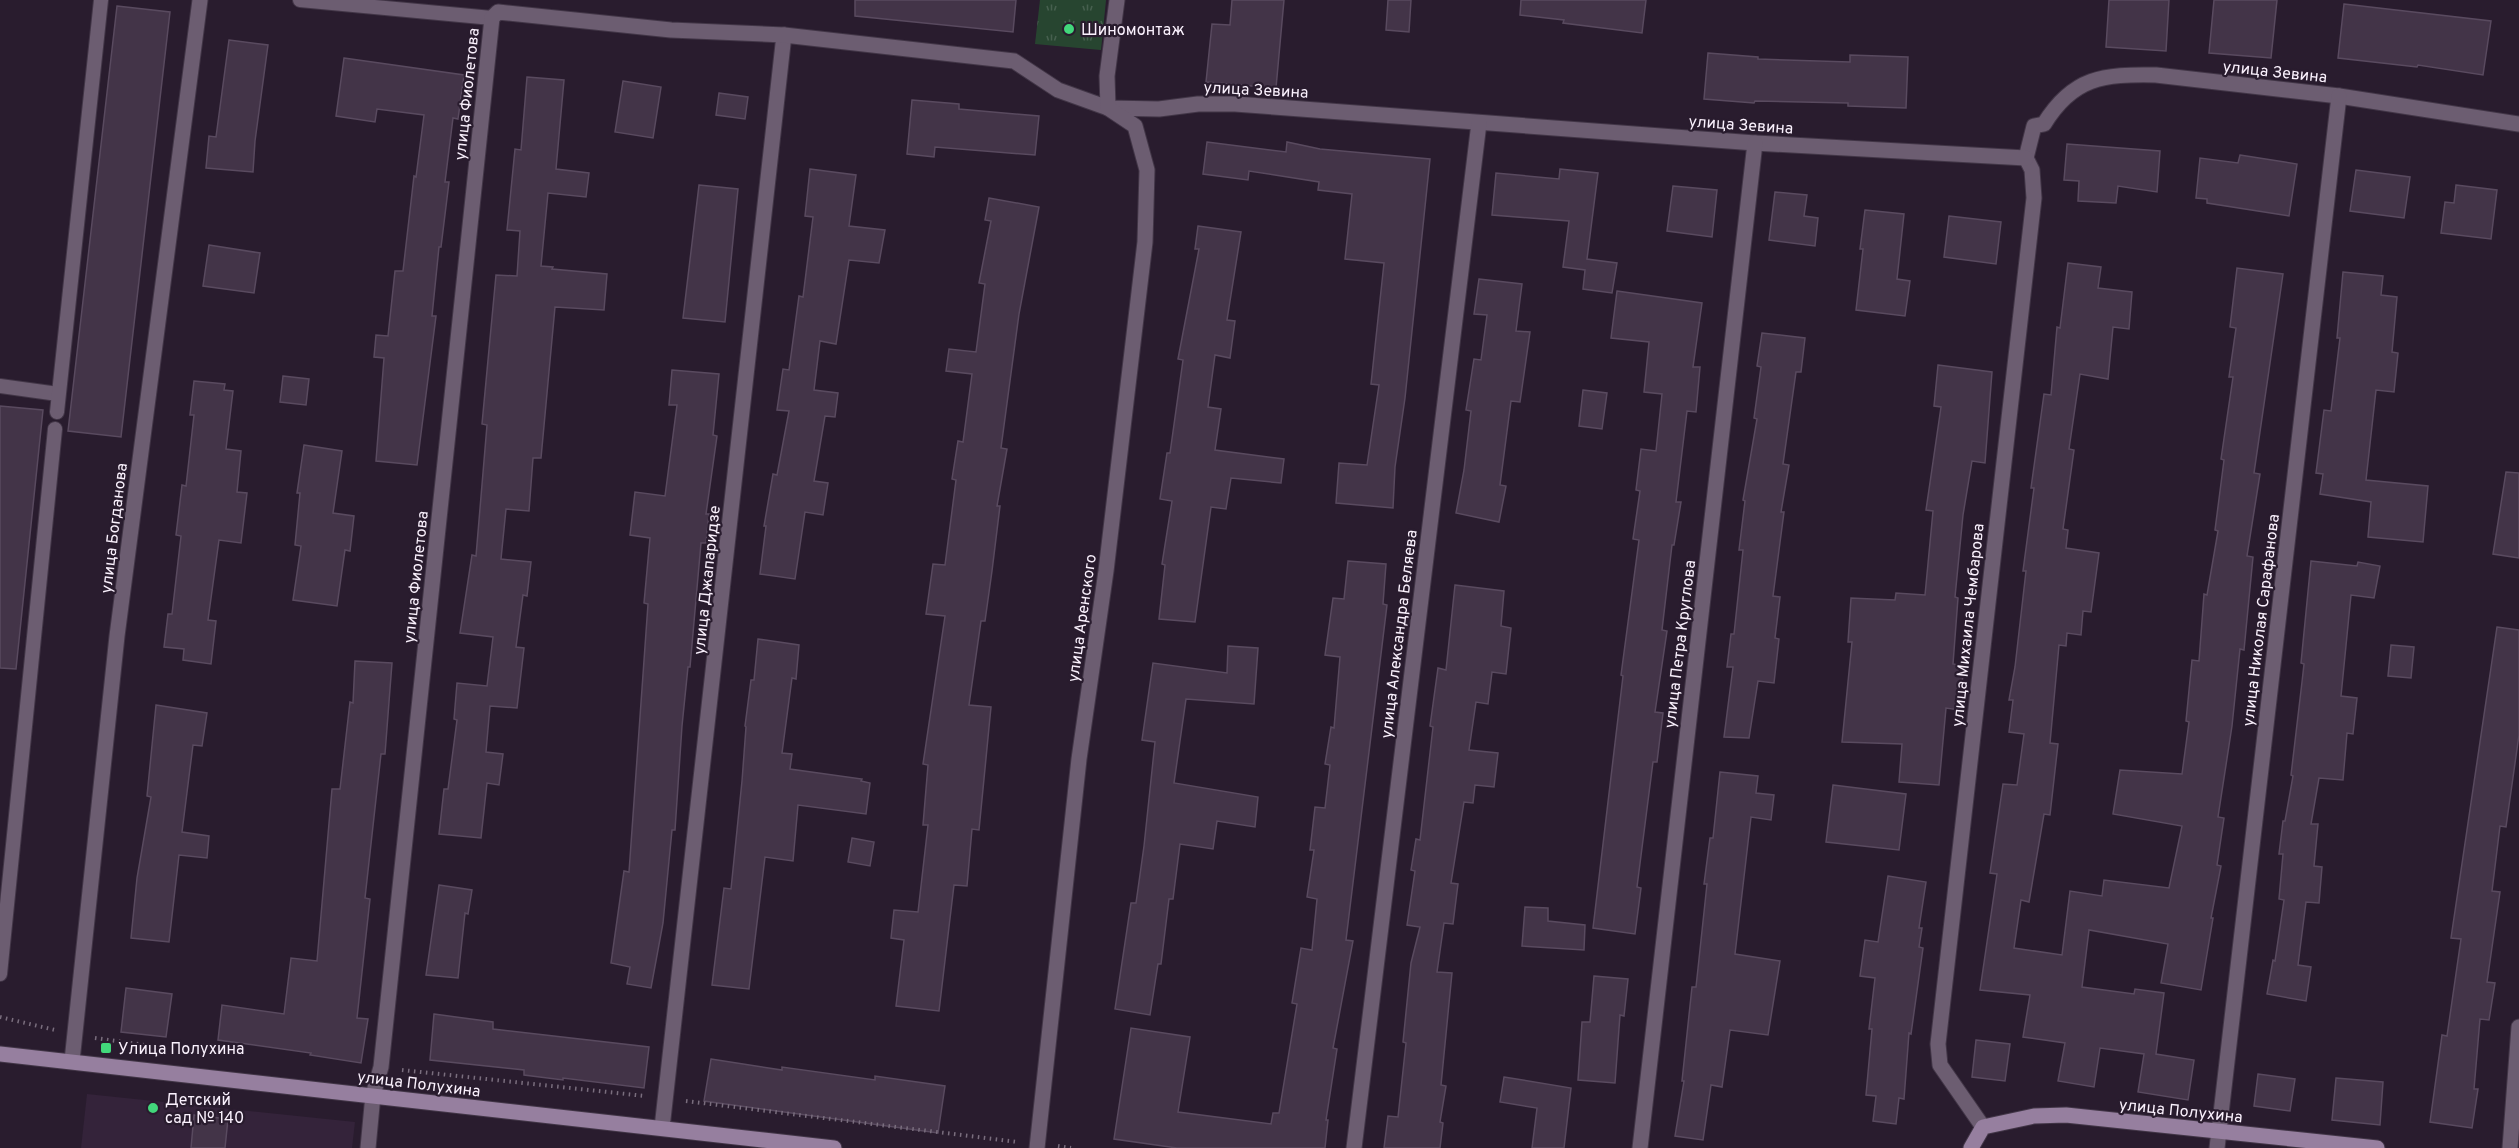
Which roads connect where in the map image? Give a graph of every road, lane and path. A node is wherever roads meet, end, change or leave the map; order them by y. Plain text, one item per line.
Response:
1 (101, 0) edge
2 (200, 0) edge
3 (300, 0) edge
4 (1117, 0) edge
5 (496, 10) edge
6 (784, 35) junction
7 (2339, 96) junction
8 (1108, 108) junction
9 (1479, 123) junction
10 (2044, 124) joint
11 (2519, 124) edge
12 (1755, 143) junction
13 (2026, 158) junction
14 (0, 386) edge
15 (58, 394) junction
16 (57, 412) dead end
17 (55, 429) dead end
18 (0, 974) edge
19 (2519, 1027) edge
20 (0, 1054) edge
21 (72, 1061) junction
22 (381, 1067) junction
23 (372, 1095) junction
24 (667, 1099) junction
25 (1983, 1127) junction
26 (662, 1128) junction
27 (2219, 1132) junction
28 (1038, 1146) edge
29 (368, 1148) edge
30 (834, 1148) edge
31 (1071, 1148) edge
32 (1354, 1148) edge
33 (1640, 1148) edge
34 (1971, 1148) edge
35 (2217, 1148) edge
36 (2377, 1148) edge
37 (2510, 1148) edge

1 - 15 lane
2 - 21 street, улица Богданова
3 - 5 lane
4 - 8 street
5 - 6 street, улица Зевина
5 - 22 street, улица Фиолетова
6 - 8 street, улица Зевина
6 - 24 street, улица Джапаридзе
7 - 10 street, улица Зевина
7 - 11 street, улица Зевина
7 - 27 street, улица Николая Сарафанова
8 - 9 street, улица Зевина
8 - 28 street, улица Аренского
9 - 12 street, улица Зевина
9 - 32 street, улица Александра Беляева
10 - 13 street, улица Михаила Чембарова
12 - 13 street, улица Зевина
12 - 33 street, улица Петра Круглова
13 - 25 street, улица Михаила Чембарова
14 - 15 lane
15 - 16 lane
17 - 18 lane
19 - 37 street
20 - 21 main road, улица Полухина
21 - 23 main road, улица Полухина
22 - 23 street, улица Фиолетова
22 - 24 path
23 - 26 main road, улица Полухина
23 - 29 street, улица Фиолетова
24 - 26 street, улица Джапаридзе
24 - 28 path
25 - 27 main road, улица Полухина
25 - 34 main road
26 - 30 main road, улица Полухина
27 - 35 street, улица Николая Сарафанова
27 - 36 main road, улица Полухина
28 - 31 path

